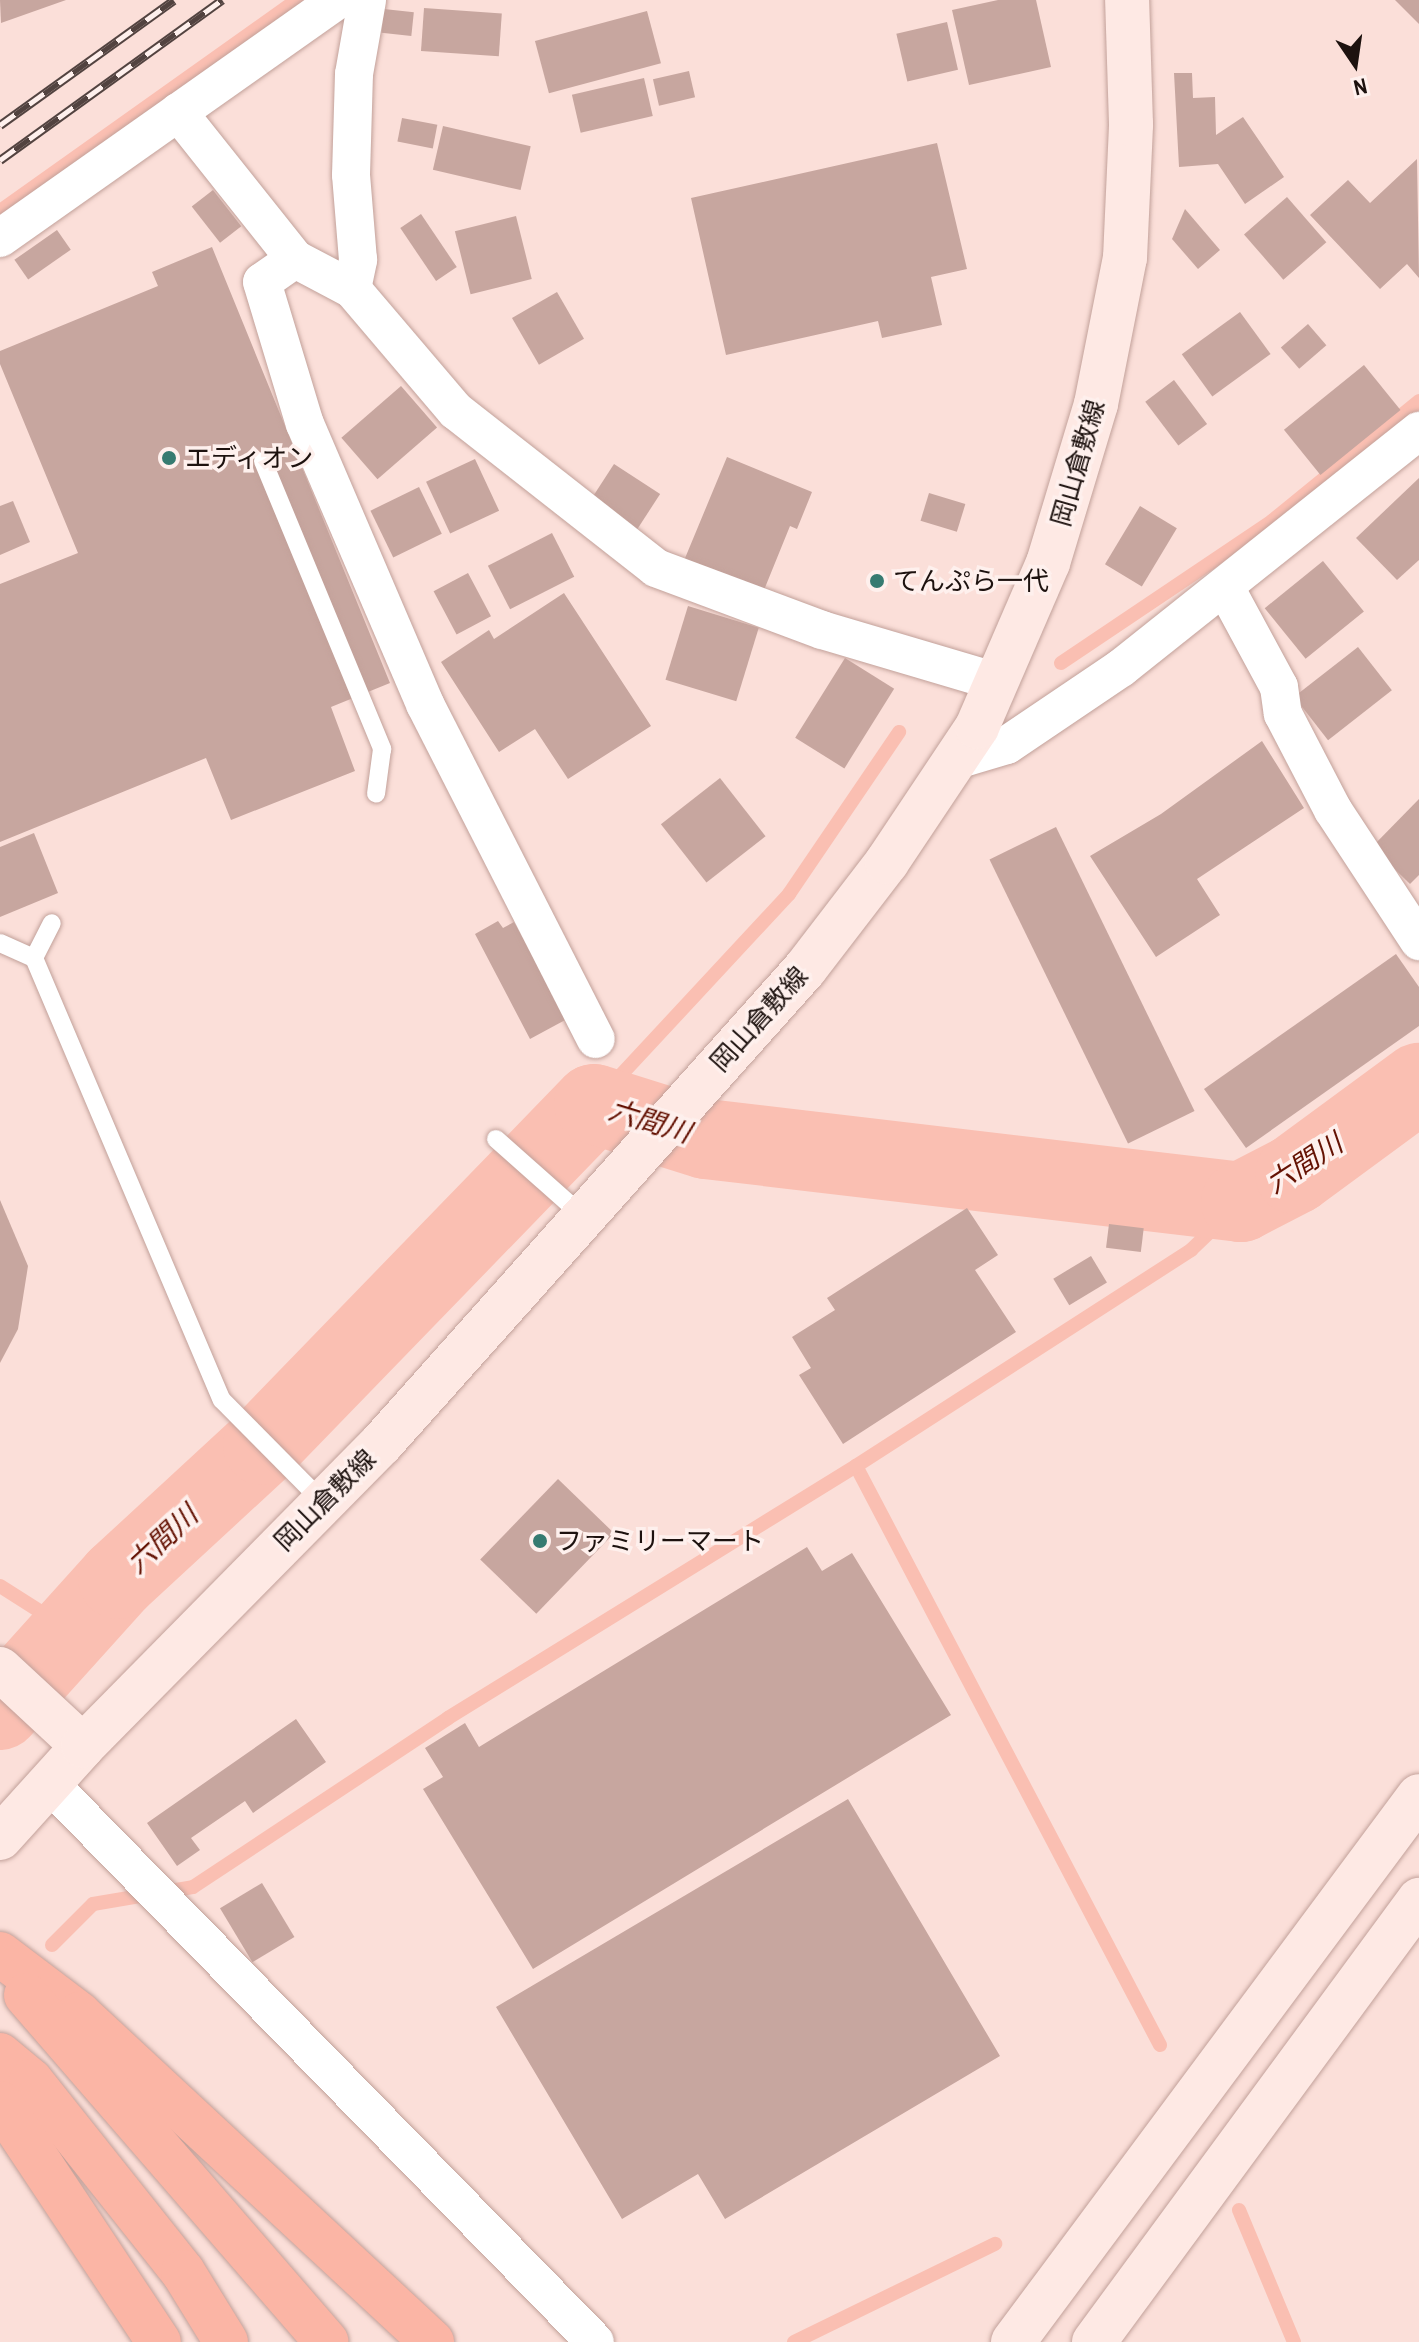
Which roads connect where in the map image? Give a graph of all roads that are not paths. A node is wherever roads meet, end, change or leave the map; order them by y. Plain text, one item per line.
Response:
1 (337, 0) edge
2 (367, 0) edge
3 (1127, 0) edge
4 (178, 112) junction
5 (0, 238) edge
6 (295, 259) junction
7 (352, 289) junction
8 (1419, 431) edge
9 (263, 461) dead end
10 (1226, 589) junction
11 (997, 682) junction
12 (953, 761) junction
13 (376, 794) dead end
14 (52, 923) dead end
15 (1419, 941) edge
16 (0, 943) edge
17 (34, 958) junction
18 (596, 1039) dead end
19 (496, 1139) dead end
20 (572, 1206) junction
21 (309, 1488) junction
22 (0, 1669) edge
23 (72, 1735) junction
24 (49, 1783) junction
25 (1419, 1796) edge
26 (0, 1838) edge
27 (1419, 1900) edge
28 (0, 1954) edge
29 (0, 1961) edge
30 (0, 2055) edge
31 (0, 2103) edge
32 (159, 2342) edge
33 (226, 2342) edge
34 (327, 2342) edge
35 (432, 2342) edge
36 (595, 2342) edge
37 (1013, 2342) edge
38 (1094, 2342) edge

1 - 4 street
2 - 7 street
3 - 11 main road, 岡山倉敷線
4 - 5 street
4 - 6 street
6 - 7 street
6 - 18 street
7 - 11 street
8 - 10 street
9 - 13 lane
10 - 12 street
10 - 15 street
11 - 12 main road, 岡山倉敷線
12 - 20 main road, 岡山倉敷線
14 - 17 lane
16 - 17 lane
17 - 21 lane
19 - 20 lane
20 - 21 main road, 岡山倉敷線
21 - 23 main road, 岡山倉敷線
22 - 23 main road
23 - 24 main road, 岡山倉敷線
24 - 26 main road, 岡山倉敷線
24 - 36 street
25 - 37 main road
27 - 38 main road
28 - 35 highway
29 - 34 highway
30 - 33 highway
31 - 32 highway

